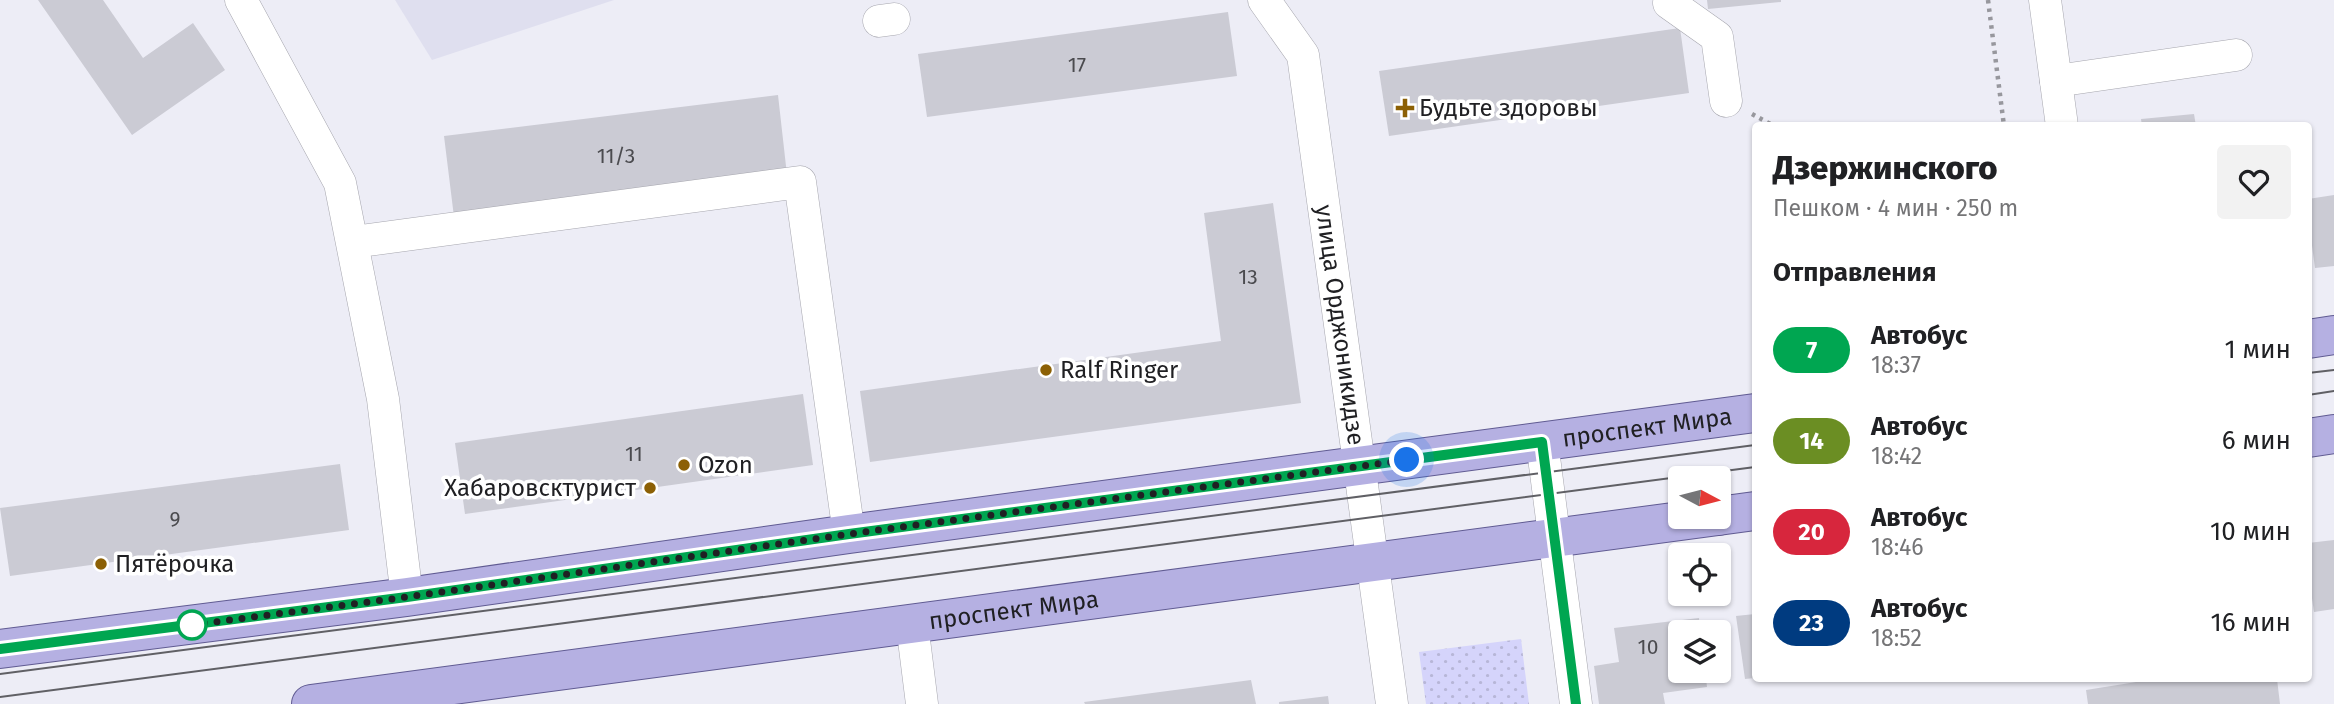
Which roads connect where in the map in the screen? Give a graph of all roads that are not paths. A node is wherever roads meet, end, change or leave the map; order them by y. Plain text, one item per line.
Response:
1 (241, 0) edge
2 (1264, 0) edge
3 (2045, 0) edge
4 (1669, 3) dead end
5 (2236, 55) dead end
6 (2056, 81) junction
7 (1727, 101) dead end
8 (2061, 122) edge
9 (353, 242) junction
10 (2334, 335) edge
11 (2312, 338) edge
12 (1752, 413) edge
13 (2334, 434) edge
14 (2312, 437) edge
15 (1542, 442) junction
16 (1360, 466) junction
17 (1752, 511) edge
18 (1731, 514) edge
19 (1668, 523) edge
20 (849, 534) junction
21 (1555, 538) junction
22 (1373, 563) junction
23 (407, 597) junction
24 (912, 624) junction
25 (0, 649) edge
26 (363, 701) edge
27 (311, 704) edge
28 (922, 704) edge
29 (1392, 704) edge
30 (1576, 704) edge

1 - 9 street
2 - 16 street, улица Орджоникидзе
3 - 6 street
4 - 7 street
5 - 6 street
6 - 8 street
9 - 20 street
9 - 23 street
10 - 11 main road
12 - 15 main road, проспект Мира
13 - 14 main road
15 - 16 main road, проспект Мира
15 - 21 street
16 - 20 main road, проспект Мира
16 - 22 street, улица Орджоникидзе
17 - 18 main road, проспект Мира
19 - 21 main road, проспект Мира
20 - 23 main road, проспект Мира
21 - 22 main road, проспект Мира
21 - 30 street
22 - 24 main road, проспект Мира
22 - 29 street, улица Орджоникидзе
23 - 25 main road, проспект Мира
24 - 26 main road, проспект Мира
24 - 28 street
26 - 27 main road, проспект Мира

